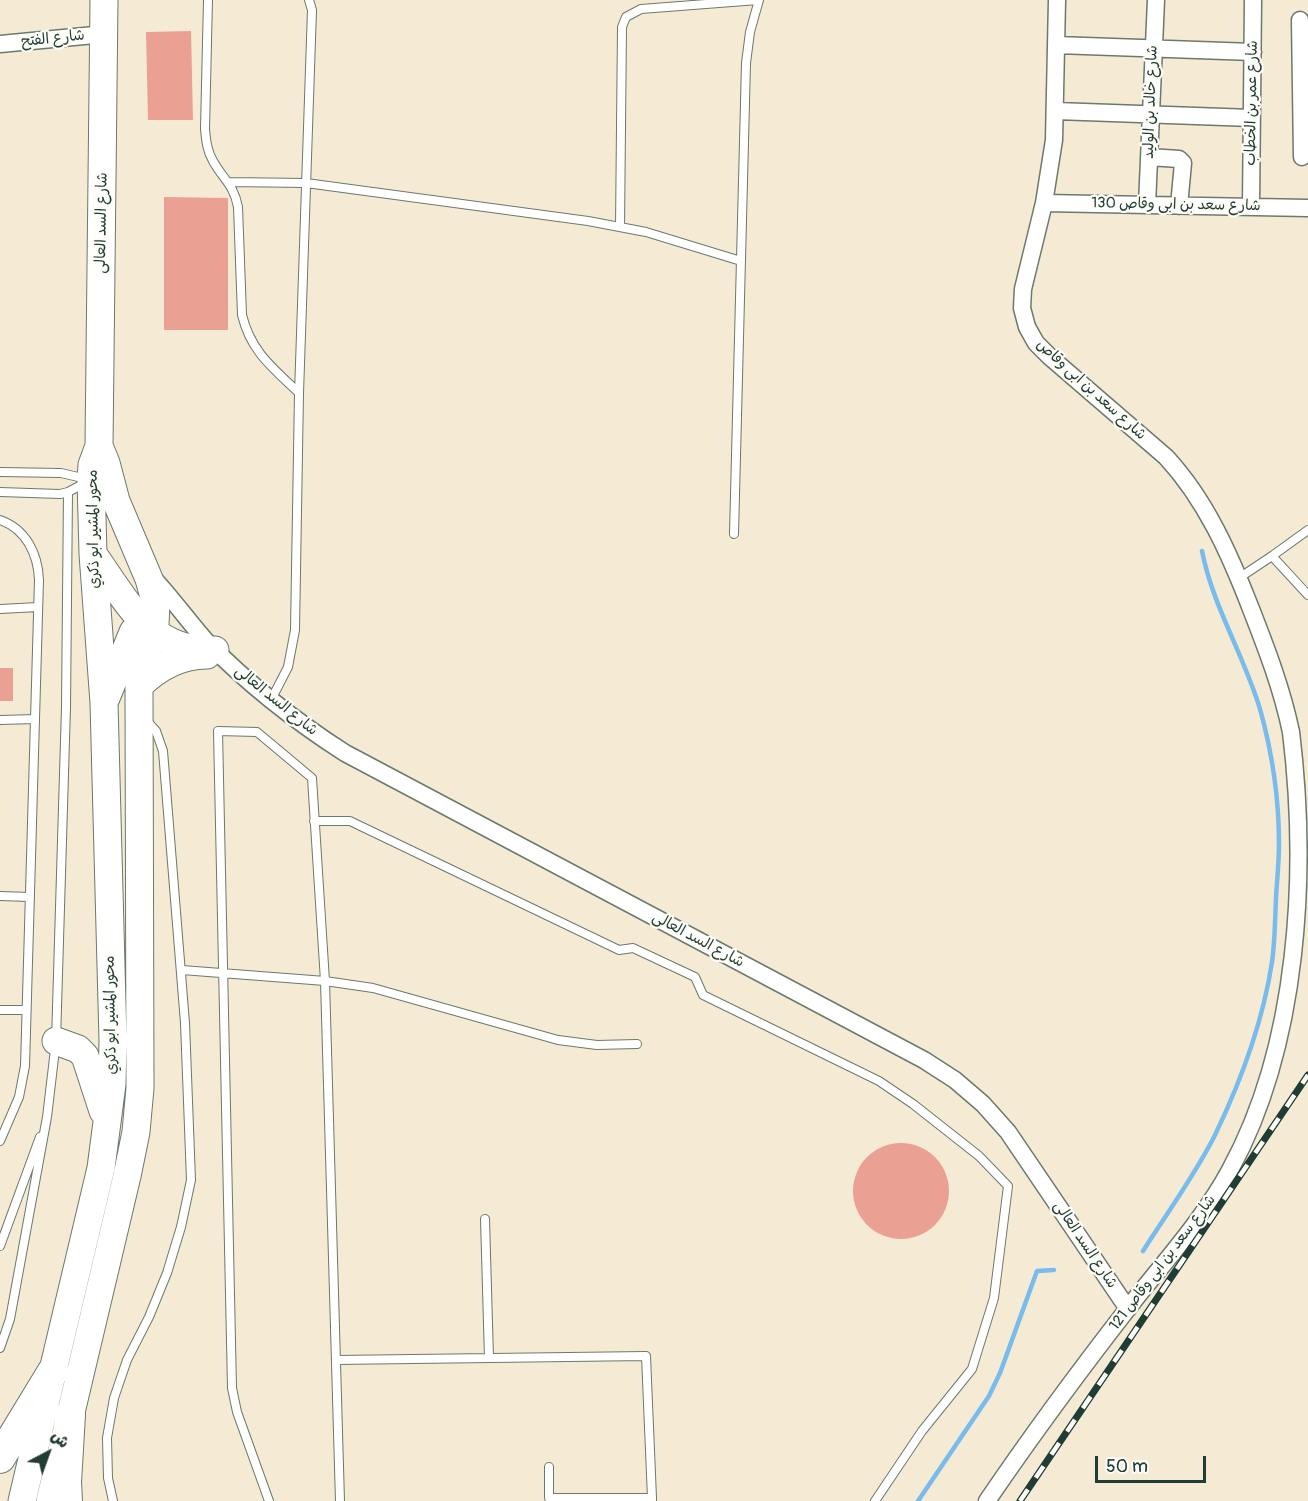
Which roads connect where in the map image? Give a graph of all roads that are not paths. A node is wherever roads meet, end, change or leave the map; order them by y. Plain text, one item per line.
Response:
1 (104, 0) edge
2 (208, 0) edge
3 (309, 0) edge
4 (759, 0) edge
5 (1058, 0) edge
6 (1156, 0) edge
7 (1253, 0) edge
8 (1300, 20) dead end
9 (105, 34) junction
10 (0, 44) edge
11 (1057, 45) junction
12 (1153, 49) junction
13 (1253, 52) junction
14 (1304, 66) edge
15 (1056, 111) junction
16 (1305, 114) edge
17 (1150, 115) junction
18 (1252, 118) junction
19 (1149, 157) junction
20 (1301, 157) edge
21 (229, 182) junction
22 (306, 183) junction
23 (1044, 203) junction
24 (1147, 205) junction
25 (1179, 206) junction
26 (1251, 207) junction
27 (1308, 208) edge
28 (620, 227) junction
29 (741, 261) junction
30 (299, 393) junction
31 (99, 446) junction
32 (0, 471) edge
33 (79, 486) junction
34 (0, 492) edge
35 (0, 520) edge
36 (1308, 530) edge
37 (734, 534) dead end
38 (93, 554) junction
39 (1272, 556) junction
40 (143, 568) junction
41 (1239, 578) junction
42 (1308, 595) edge
43 (38, 607) junction
44 (0, 609) edge
45 (150, 623) junction
46 (214, 649) junction
47 (139, 686) junction
48 (271, 700) junction
49 (104, 703) junction
50 (139, 715) junction
51 (35, 718) junction
52 (0, 720) edge
53 (315, 821) junction
54 (0, 896) edge
55 (30, 897) junction
56 (182, 970) junction
57 (223, 973) junction
58 (325, 981) junction
59 (0, 1010) edge
60 (26, 1010) junction
61 (56, 1041) junction
62 (637, 1044) dead end
63 (47, 1116) junction
64 (3, 1126) edge
65 (108, 1126) junction
66 (0, 1141) edge
67 (485, 1220) dead end
68 (0, 1246) edge
69 (1128, 1309) junction
70 (0, 1348) edge
71 (489, 1358) junction
72 (336, 1360) junction
73 (53, 1371) junction
74 (70, 1415) junction
75 (0, 1458) edge
76 (549, 1467) dead end
77 (652, 1500) edge
78 (22, 1501) edge
79 (50, 1501) edge
80 (67, 1501) edge
81 (113, 1501) edge
82 (269, 1501) edge
83 (340, 1501) edge
84 (875, 1501) edge
85 (987, 1501) edge

1 - 9 main road, شارع السد العالى
2 - 21 lane
3 - 22 lane
4 - 28 lane
4 - 29 lane
5 - 11 street, شارع سعد بن ابى وقاص
6 - 12 street, شارع خالد بن الوليد
7 - 13 street, شارع عمر بن الخطاب
8 - 14 street
9 - 10 street, شارع الفتح
9 - 31 main road, شارع السد العالى
11 - 12 street
11 - 15 street, شارع سعد بن ابى وقاص
12 - 13 street
12 - 17 street, شارع خالد بن الوليد
13 - 18 street, شارع عمر بن الخطاب
14 - 16 street
15 - 17 street
15 - 23 street, شارع سعد بن ابى وقاص
16 - 20 street
17 - 18 street
17 - 19 street, شارع خالد بن الوليد
18 - 26 street, شارع عمر بن الخطاب
19 - 24 street, شارع خالد بن الوليد
19 - 25 street
21 - 22 lane
21 - 30 lane
22 - 28 lane
22 - 30 lane
23 - 24 street, شارع سعد بن ابى وقاص 130
23 - 41 street, شارع سعد بن ابى وقاص
24 - 25 street, شارع سعد بن ابى وقاص 130
25 - 26 street, شارع سعد بن ابى وقاص 130
26 - 27 street, شارع سعد بن ابى وقاص 130
28 - 29 lane
29 - 37 lane
30 - 48 lane
31 - 33 main road, محور المشير ابو ذكري
31 - 40 main road, محور المشير ابو ذكري
32 - 33 lane
33 - 34 lane
33 - 38 main road, محور المشير ابو ذكري
33 - 61 lane
35 - 43 lane
36 - 39 lane
38 - 45 main road
38 - 49 main road, محور المشير ابو ذكري
39 - 41 lane
39 - 42 lane
40 - 45 main road, محور المشير ابو ذكري
40 - 46 street, شارع السد العالى
41 - 69 street, شارع سعد بن ابى وقاص 121
43 - 44 lane
43 - 51 lane
45 - 46 main road
45 - 47 main road, محور المشير ابو ذكري
45 - 49 main road
46 - 47 main road
46 - 48 street, شارع السد العالى
47 - 50 main road, محور المشير ابو ذكري
48 - 69 street, شارع السد العالى
49 - 65 main road, محور المشير ابو ذكري
50 - 56 lane
50 - 74 main road, محور المشير ابو ذكري
51 - 52 lane
51 - 55 lane
53 - 57 lane
53 - 58 lane
53 - 84 lane
54 - 55 lane
55 - 60 lane
56 - 57 lane
56 - 81 lane
57 - 58 lane
57 - 82 lane
58 - 62 lane
58 - 72 lane
59 - 60 lane
60 - 64 lane
61 - 63 lane
61 - 65 main road
63 - 68 lane
63 - 70 lane
64 - 66 lane
65 - 73 main road, محور المشير ابو ذكري
67 - 71 lane
69 - 85 street, شارع سعد بن ابى وقاص 121
71 - 72 lane
71 - 77 lane
72 - 83 lane
73 - 75 highway
73 - 78 main road, محور المشير ابو ذكري
74 - 79 main road, محور المشير ابو ذكري
74 - 80 highway
76 - 77 lane

